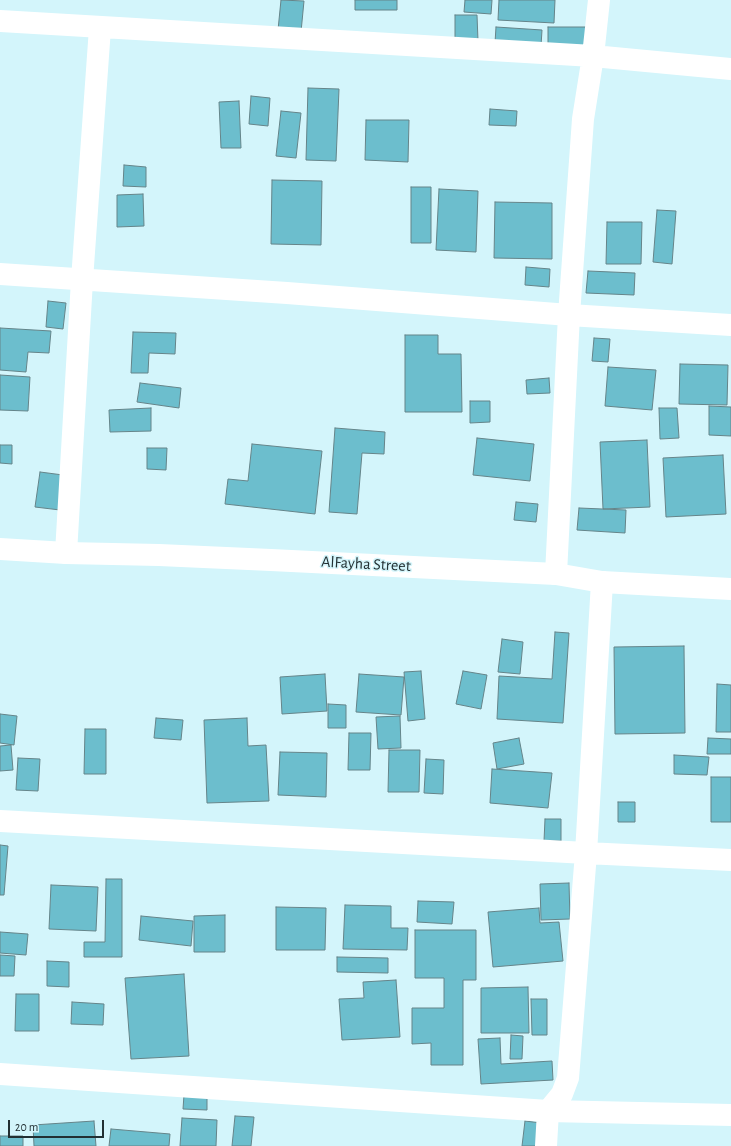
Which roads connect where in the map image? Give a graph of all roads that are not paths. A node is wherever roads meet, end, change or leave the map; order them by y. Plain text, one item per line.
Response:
1 (599, 0) edge
2 (0, 21) edge
3 (100, 28) junction
4 (594, 56) junction
5 (731, 69) edge
6 (0, 274) edge
7 (82, 280) junction
8 (569, 315) junction
9 (731, 325) edge
10 (0, 549) edge
11 (66, 553) junction
12 (556, 574) junction
13 (602, 582) junction
14 (731, 589) edge
15 (0, 821) edge
16 (586, 853) junction
17 (731, 860) edge
18 (0, 1074) edge
19 (548, 1111) junction
20 (731, 1115) edge
21 (546, 1146) edge

1 - 4 street
2 - 3 street
3 - 4 street
3 - 7 street
4 - 5 street
4 - 8 street
6 - 7 street
7 - 8 street
7 - 11 street
8 - 9 street
8 - 12 street
10 - 11 street, AlFayha Street
11 - 12 street, AlFayha Street
12 - 13 street, AlFayha Street
13 - 14 street, AlFayha Street
13 - 16 street
15 - 16 street
16 - 17 street
16 - 19 street
18 - 19 street
19 - 20 street
19 - 21 street

